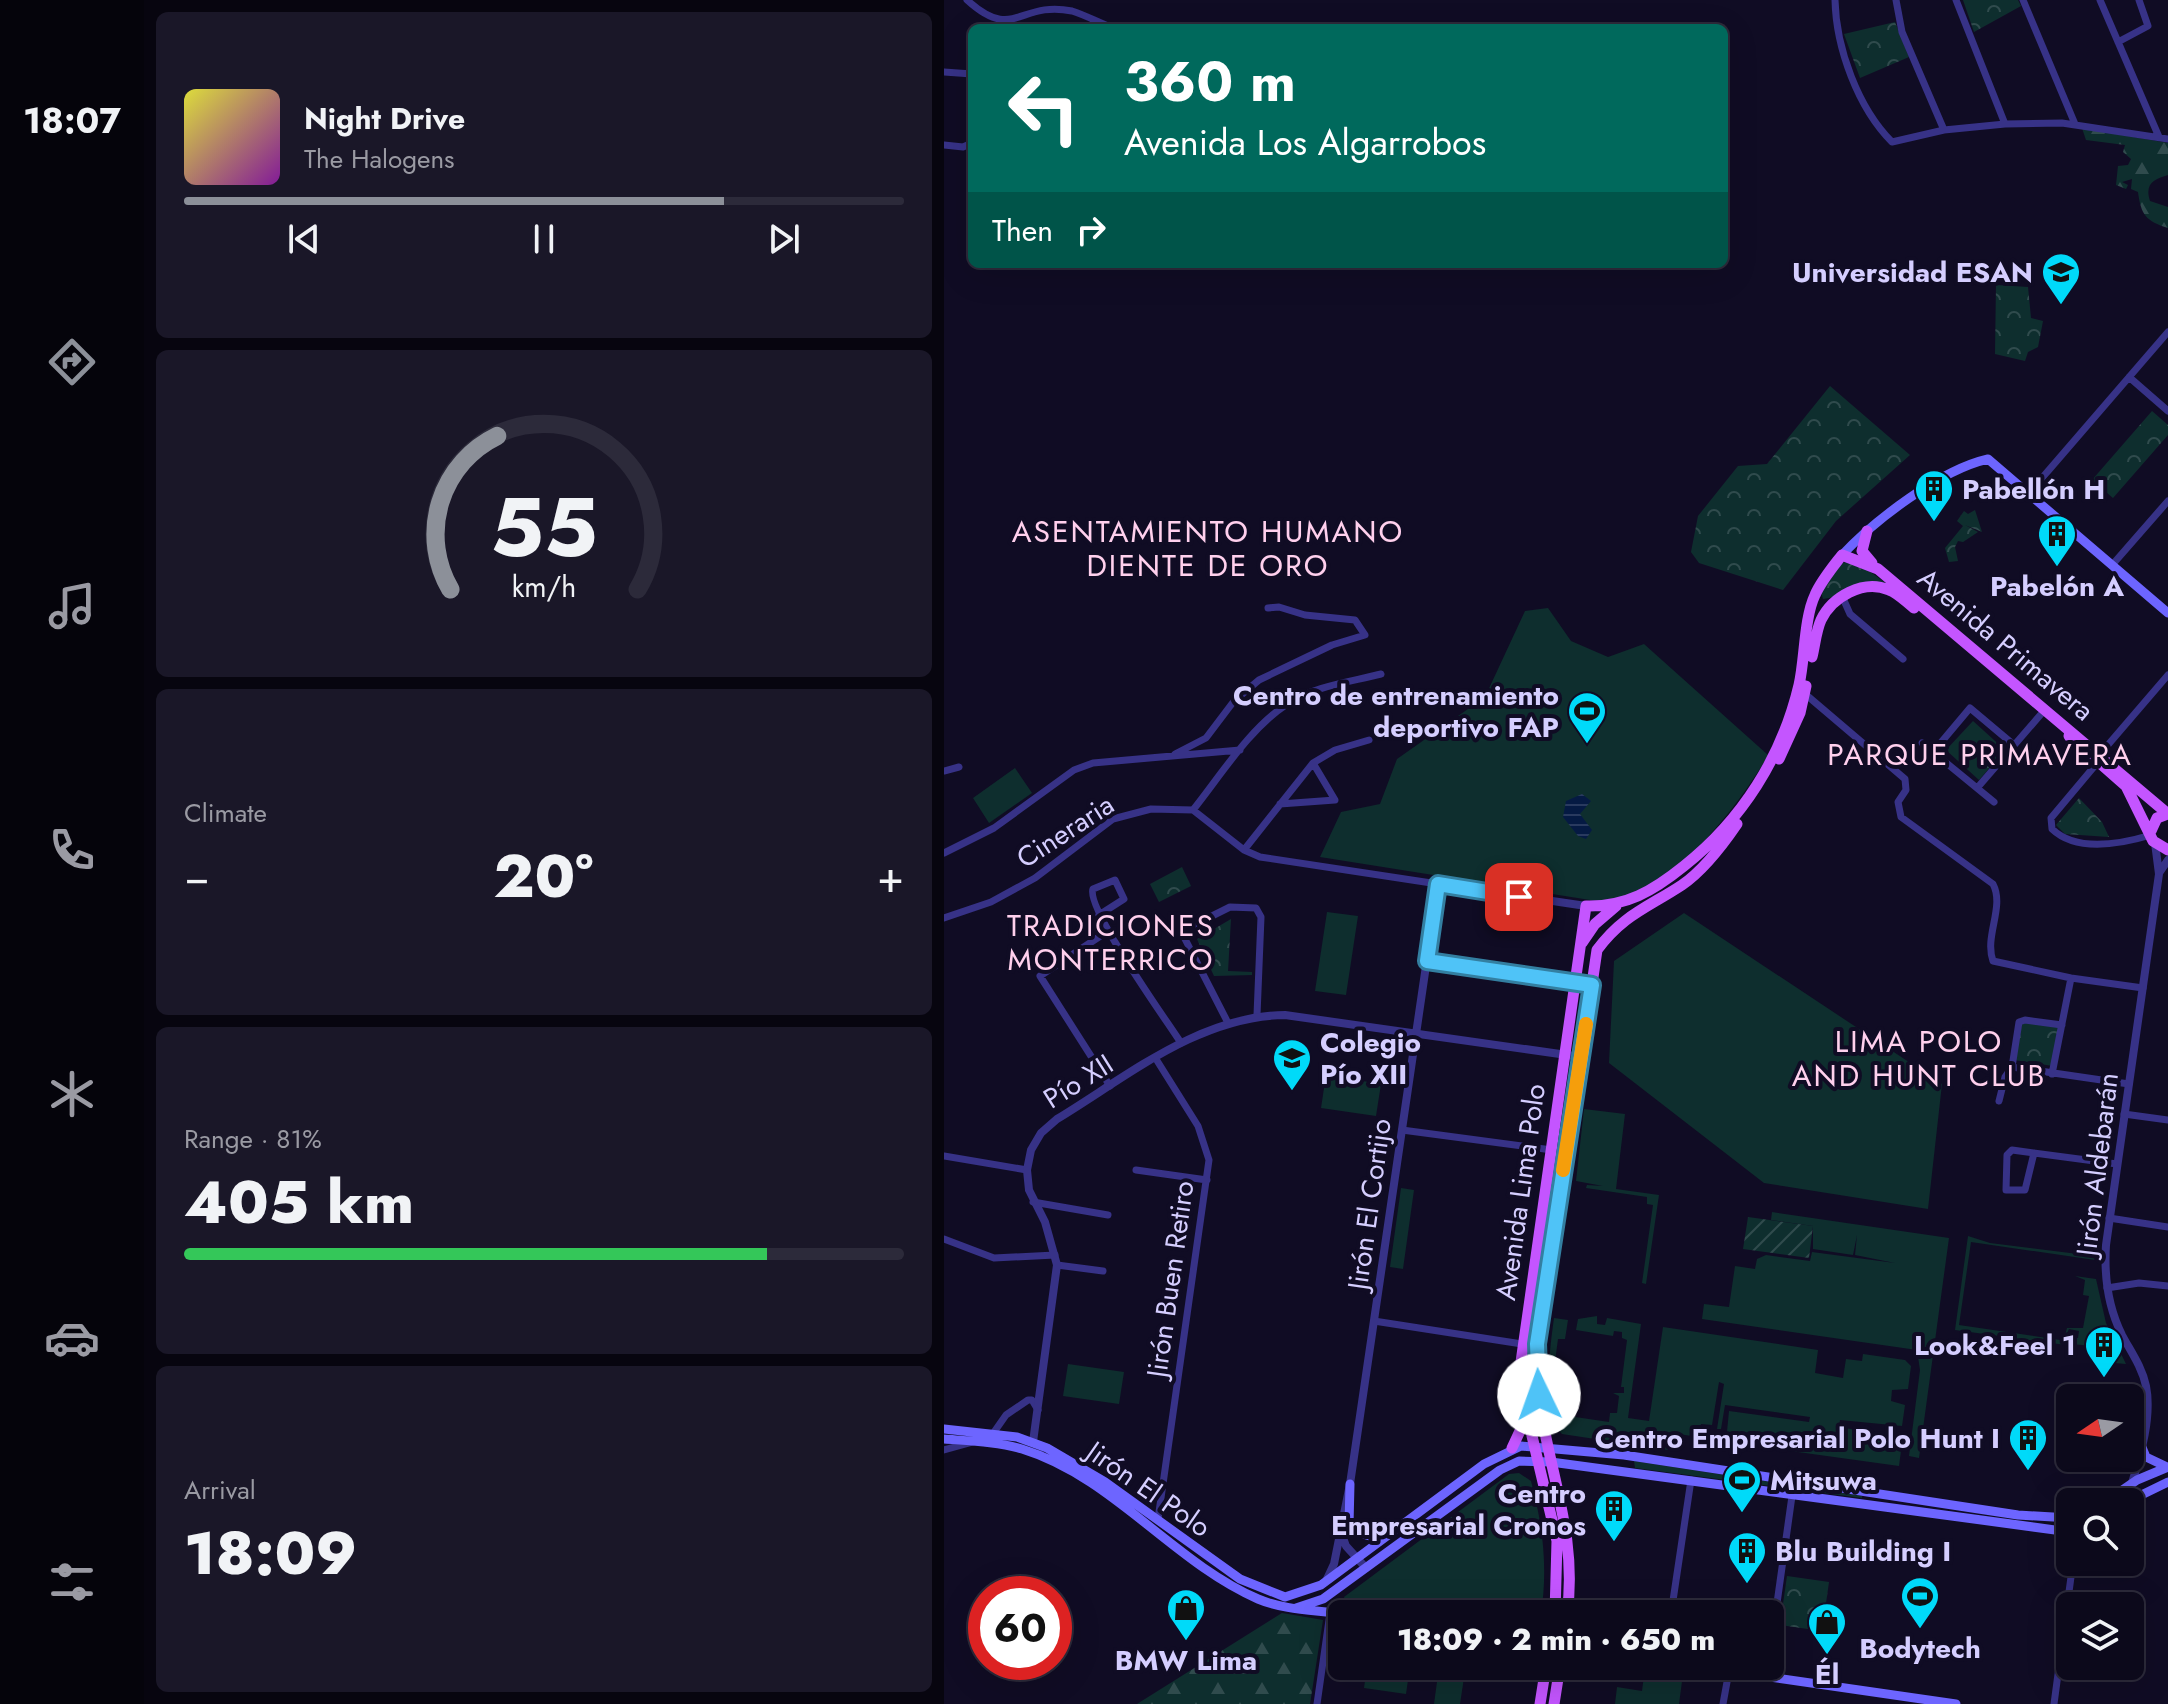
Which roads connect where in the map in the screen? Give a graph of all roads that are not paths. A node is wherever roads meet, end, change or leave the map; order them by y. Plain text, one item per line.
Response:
1 (967, 0) edge
2 (1835, 0) edge
3 (1896, 0) edge
4 (1956, 0) edge
5 (2023, 0) edge
6 (2100, 0) edge
7 (2139, 0) edge
8 (1103, 24) edge
9 (2118, 42) junction
10 (944, 72) edge
11 (968, 74) edge
12 (2005, 124) junction
13 (2075, 124) junction
14 (1944, 130) junction
15 (2159, 137) junction
16 (2168, 139) edge
17 (944, 145) edge
18 (968, 145) edge
19 (2168, 332) edge
20 (2129, 377) junction
21 (2168, 411) edge
22 (2030, 492) junction
23 (2168, 501) edge
24 (1867, 531) junction
25 (1842, 555) junction
26 (2113, 564) junction
27 (1878, 569) junction
28 (1821, 585) junction
29 (1837, 600) junction
30 (2166, 607) edge
31 (1268, 608) dead end
32 (1903, 659) dead end
33 (1381, 674) dead end
34 (2168, 675) edge
35 (1804, 693) junction
36 (2042, 713) junction
37 (1369, 740) dead end
38 (1922, 743) dead end
39 (2014, 745) junction
40 (1240, 750) junction
41 (1933, 752) junction
42 (1175, 754) junction
43 (2100, 758) junction
44 (1313, 763) junction
45 (959, 767) dead end
46 (944, 771) edge
47 (1978, 787) junction
48 (1994, 802) dead end
49 (1280, 804) junction
50 (1193, 810) junction
51 (2168, 814) edge
52 (2152, 836) junction
53 (1244, 850) junction
54 (2168, 850) edge
55 (944, 853) edge
56 (2168, 860) edge
57 (2159, 874) junction
58 (1438, 884) junction
59 (1586, 906) junction
60 (1616, 906) junction
61 (1099, 915) junction
62 (944, 918) edge
63 (1108, 931) junction
64 (1582, 943) junction
65 (1427, 961) junction
66 (2071, 978) junction
67 (1575, 981) junction
68 (1592, 985) junction
69 (2143, 988) junction
70 (1257, 1015) junction
71 (1227, 1021) junction
72 (2062, 1025) junction
73 (1416, 1033) junction
74 (1181, 1043) junction
75 (1565, 1054) junction
76 (1581, 1057) junction
77 (1156, 1059) junction
78 (2012, 1067) junction
79 (2052, 1074) junction
80 (2129, 1084) junction
81 (1110, 1086) junction
82 (1999, 1101) dead end
83 (2124, 1114) junction
84 (2168, 1120) edge
85 (1402, 1130) junction
86 (1552, 1150) junction
87 (2034, 1153) junction
88 (944, 1156) edge
89 (2117, 1164) junction
90 (1027, 1170) junction
91 (1136, 1170) dead end
92 (1207, 1180) junction
93 (1544, 1195) junction
94 (1560, 1197) junction
95 (1033, 1202) junction
96 (1108, 1215) dead end
97 (2109, 1218) junction
98 (2168, 1227) edge
99 (944, 1239) edge
100 (1056, 1260) junction
101 (1103, 1271) dead end
102 (2166, 1287) edge
103 (2107, 1288) junction
104 (1374, 1321) junction
105 (1522, 1344) junction
106 (1038, 1412) junction
107 (1527, 1414) junction
108 (2144, 1426) edge
109 (944, 1429) edge
110 (992, 1435) junction
111 (944, 1439) edge
112 (973, 1442) junction
113 (1033, 1442) junction
114 (1534, 1447) junction
115 (1548, 1447) junction
116 (1512, 1448) junction
117 (944, 1450) edge
118 (2144, 1452) edge
119 (1624, 1455) junction
120 (1545, 1462) junction
121 (2167, 1467) edge
122 (1622, 1471) junction
123 (2135, 1472) edge
124 (1691, 1480) junction
125 (2168, 1482) edge
126 (2132, 1483) junction
127 (1350, 1484) junction
128 (2125, 1488) edge
129 (2130, 1488) edge
130 (2144, 1494) edge
131 (1792, 1496) junction
132 (2056, 1517) edge
133 (1158, 1519) junction
134 (1399, 1527) junction
135 (1341, 1530) junction
136 (2056, 1530) edge
137 (1357, 1559) junction
138 (1366, 1568) junction
139 (1339, 1573) junction
140 (2071, 1576) edge
141 (1321, 1585) junction
142 (1327, 1596) junction
143 (1555, 1600) edge
144 (1568, 1600) edge
145 (1673, 1600) edge
146 (1777, 1600) edge
147 (1296, 1608) junction
148 (1328, 1613) edge
149 (1328, 1627) edge
150 (1784, 1674) edge
151 (1544, 1680) edge
152 (1557, 1680) edge
153 (1727, 1680) edge
154 (1317, 1704) edge
155 (1540, 1704) edge
156 (1554, 1704) edge
157 (1723, 1704) edge
158 (1956, 1704) edge
159 (2054, 1704) edge

1 - 8 street
2 - 14 street
3 - 14 street
4 - 12 street
5 - 13 street
6 - 9 street
7 - 9 street
9 - 15 street
10 - 11 street
12 - 13 street
12 - 14 street
13 - 15 street
15 - 16 street
17 - 18 street
19 - 20 street
20 - 21 street
20 - 22 street
22 - 24 main road
22 - 26 main road
23 - 26 street
24 - 25 main road
24 - 27 main road
25 - 27 main road, Avenida Primavera
25 - 28 main road
26 - 30 main road
27 - 43 main road, Avenida Primavera
28 - 29 main road
28 - 60 main road
29 - 32 street
29 - 35 main road, Avenida Lima Polo
29 - 36 main road, Avenida Primavera
31 - 42 street
33 - 40 street
34 - 43 street
35 - 66 street
35 - 68 main road, Avenida Lima Polo
36 - 39 street
36 - 43 main road, Avenida Primavera
37 - 44 street
38 - 41 street
39 - 41 street
39 - 47 street
40 - 42 street
40 - 50 street
41 - 47 street
42 - 55 street
43 - 51 main road, Avenida Primavera
43 - 52 main road, Avenida Primavera
43 - 52 street
44 - 49 street
44 - 49 street
45 - 46 street
47 - 48 street
49 - 53 street
50 - 53 street
50 - 62 street, Cineraria
51 - 52 main road
52 - 54 main road
52 - 57 street, Jirón Aldebarán
53 - 58 street
56 - 57 street
57 - 69 street, Jirón Aldebarán
58 - 59 street
58 - 65 street, Jirón El Cortijo
59 - 60 main road
59 - 64 main road, Avenida Lima Polo
60 - 64 main road
61 - 61 street
61 - 63 street
63 - 74 street
63 - 81 street
64 - 67 main road, Avenida Lima Polo
65 - 67 street
65 - 73 street, Jirón El Cortijo
66 - 69 street
66 - 72 street
67 - 68 street
67 - 75 main road, Avenida Lima Polo
68 - 76 main road, Avenida Lima Polo
69 - 80 street, Jirón Aldebarán
70 - 71 street, Pío XII
70 - 71 street
70 - 73 street, Pío XII
71 - 74 street, Pío XII
72 - 78 street
72 - 79 street
73 - 75 street, Pío XII
73 - 85 street, Jirón El Cortijo
74 - 77 street, Pío XII
75 - 76 street, Pío XII
75 - 86 main road, Avenida Lima Polo
76 - 94 main road, Avenida Lima Polo
77 - 81 street, Pío XII
77 - 92 street, Jirón Buen Retiro
78 - 79 street
78 - 82 street
79 - 80 street
80 - 83 street, Jirón Aldebarán
81 - 90 street, Pío XII
83 - 84 street
83 - 89 street, Jirón Aldebarán
85 - 86 street
85 - 104 street, Jirón El Cortijo
86 - 93 main road, Avenida Lima Polo
87 - 87 street
87 - 89 street
88 - 90 street
89 - 97 street, Jirón Aldebarán
90 - 95 street
91 - 92 street
92 - 133 street, Jirón Buen Retiro
93 - 94 main road
93 - 105 main road, Avenida Lima Polo
94 - 115 main road, Avenida Lima Polo
95 - 96 street
95 - 100 street
97 - 98 street
97 - 103 street, Jirón Aldebarán
99 - 100 street
100 - 101 street
100 - 106 street
102 - 103 street
103 - 108 street, Jirón Aldebarán
104 - 105 street
104 - 127 street, Jirón El Cortijo
105 - 107 main road, Avenida Lima Polo
106 - 110 street
106 - 113 street
107 - 114 main road, Avenida Lima Polo
107 - 116 main road
109 - 110 main road, Jirón El Polo
110 - 113 main road, Jirón El Polo
111 - 112 main road, Jirón El Polo
112 - 117 street
112 - 147 main road, Jirón El Polo
113 - 133 main road, Jirón El Polo
114 - 115 main road
114 - 116 main road
114 - 120 main road, Avenida Lima Polo
115 - 119 main road
115 - 120 main road, Avenida Lima Polo
116 - 134 main road, Jirón El Polo
118 - 121 main road
119 - 122 main road
119 - 132 main road
120 - 122 main road
120 - 138 main road
120 - 143 main road
120 - 144 main road
121 - 126 main road
122 - 124 main road
123 - 126 street, Jirón Aldebarán
124 - 131 main road
124 - 145 street
125 - 130 main road
126 - 128 main road
126 - 129 main road
127 - 134 main road
127 - 135 street, Jirón El Cortijo
131 - 136 main road
131 - 146 street
133 - 141 main road, Jirón El Polo
134 - 137 main road, Jirón El Polo
135 - 137 street
135 - 141 street, Jirón El Cortijo
137 - 138 street
137 - 139 main road, Jirón El Polo
138 - 142 main road
139 - 141 main road, Jirón El Polo
139 - 142 main road
140 - 159 street
142 - 147 main road
147 - 148 main road, Jirón El Polo
149 - 154 street
150 - 158 main road
151 - 155 main road
152 - 156 main road
153 - 157 street

